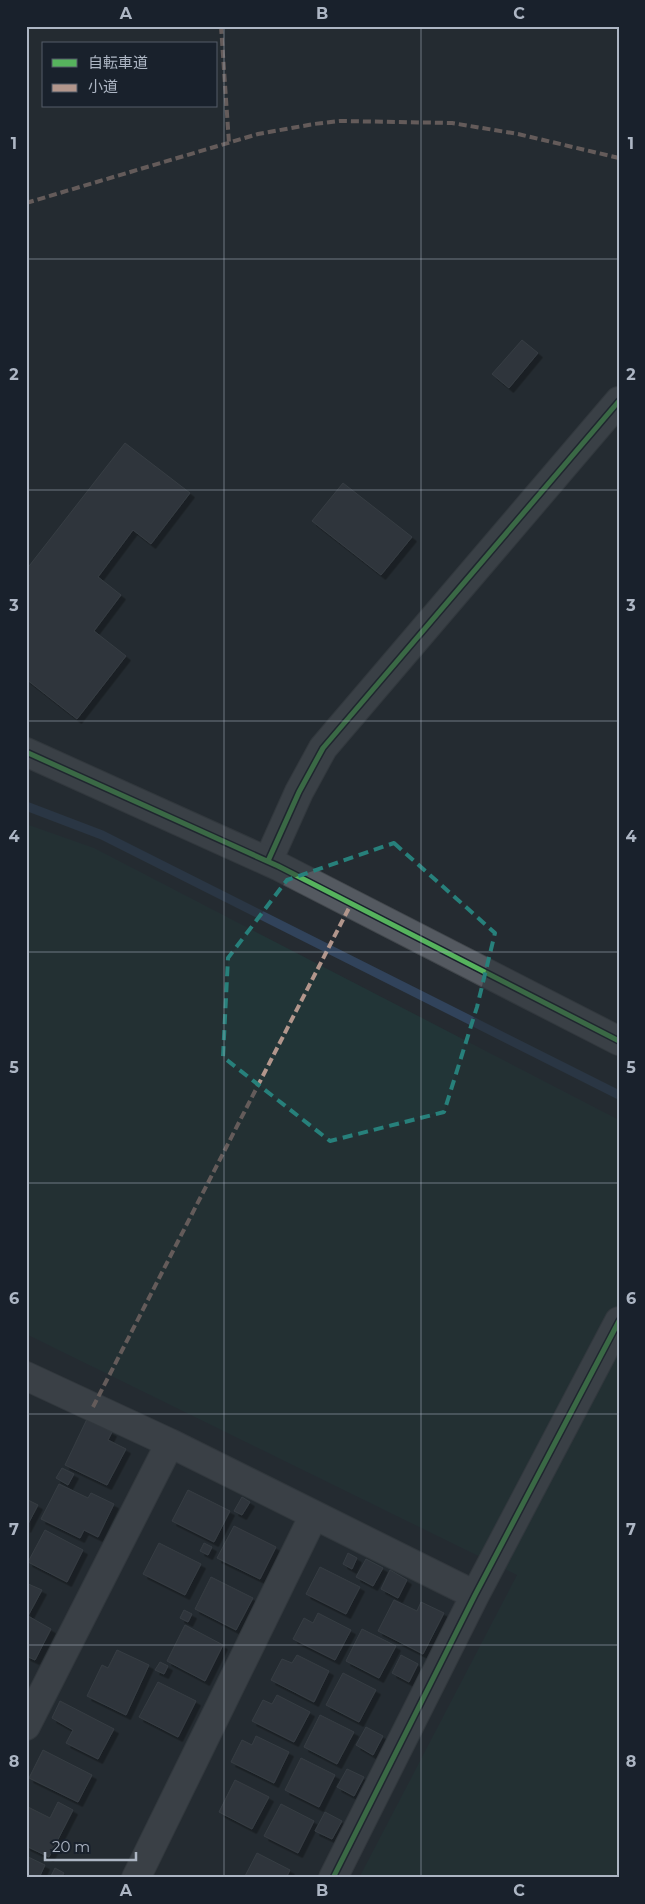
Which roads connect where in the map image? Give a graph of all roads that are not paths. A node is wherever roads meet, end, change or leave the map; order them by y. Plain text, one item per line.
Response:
1 (619, 401) edge
2 (26, 752) edge
3 (268, 861) junction
4 (619, 1041) edge
5 (619, 1321) edge
6 (26, 1376) edge
7 (170, 1443) junction
8 (314, 1515) junction
9 (475, 1595) junction
10 (26, 1726) edge
11 (136, 1878) edge
12 (333, 1878) edge

1 - 3 street
2 - 3 street
3 - 4 street
5 - 9 street
6 - 7 street
7 - 8 street
7 - 10 street
8 - 9 street
8 - 11 street
9 - 12 street

